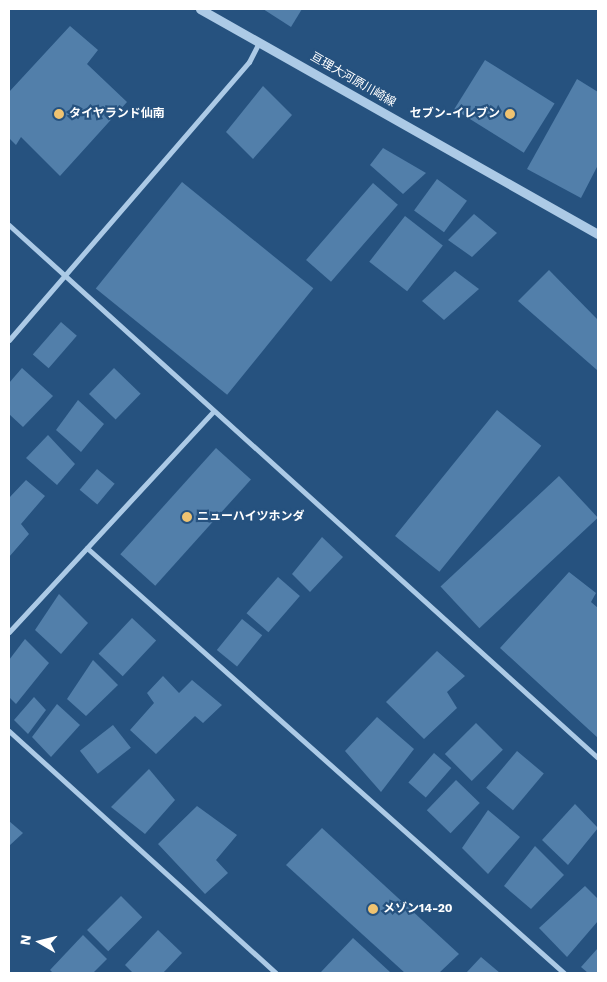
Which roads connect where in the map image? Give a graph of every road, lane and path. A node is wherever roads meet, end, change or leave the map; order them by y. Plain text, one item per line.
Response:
1 (200, 9) edge
2 (259, 41) junction
3 (9, 225) edge
4 (598, 234) edge
5 (65, 275) junction
6 (9, 340) edge
7 (214, 411) junction
8 (87, 548) junction
9 (9, 632) edge
10 (9, 731) edge
11 (598, 758) edge
12 (276, 973) edge
13 (564, 973) edge

1 - 2 street, 亘理大河原川崎線
2 - 4 street, 亘理大河原川崎線
2 - 5 street
3 - 5 street
5 - 6 street
5 - 7 street
7 - 8 street
7 - 11 street
8 - 9 street
8 - 13 street
10 - 12 street

